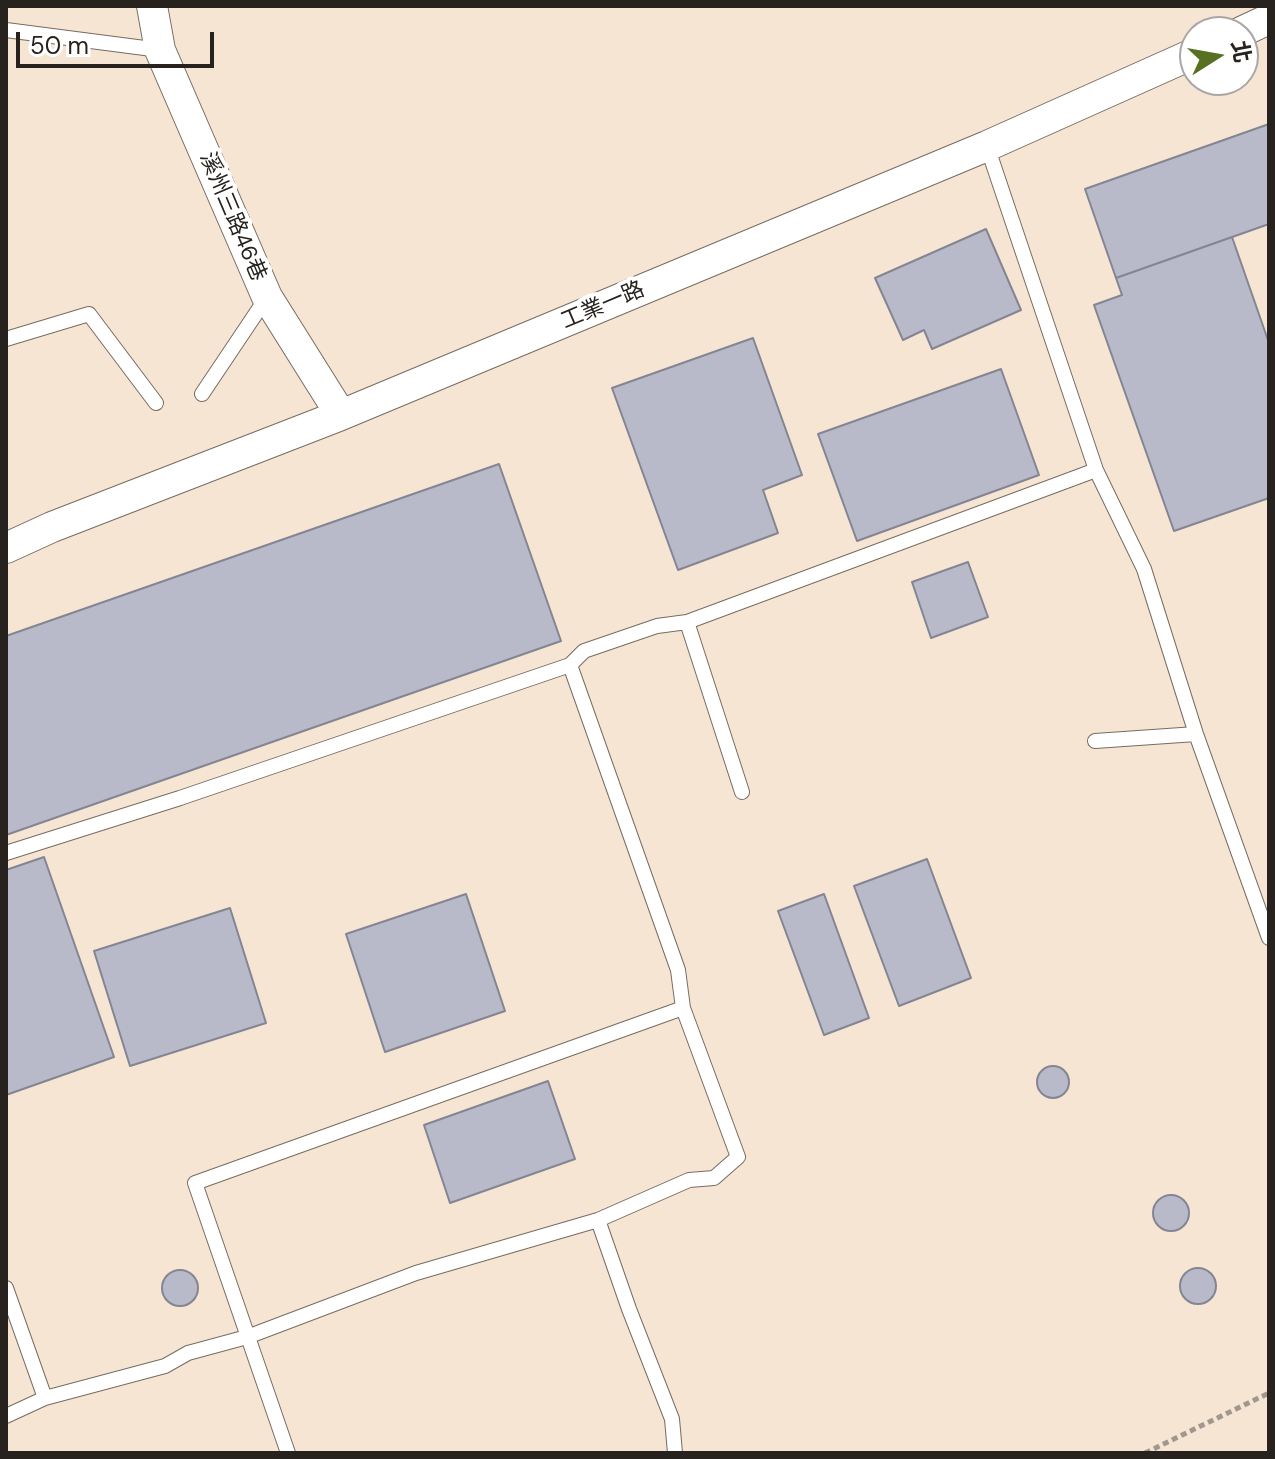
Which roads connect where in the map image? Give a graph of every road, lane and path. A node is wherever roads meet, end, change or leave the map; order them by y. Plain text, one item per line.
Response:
1 (152, 6) edge
2 (6, 30) edge
3 (160, 50) junction
4 (1179, 60) edge
5 (987, 146) junction
6 (267, 297) junction
7 (6, 339) edge
8 (202, 394) dead end
9 (156, 403) dead end
10 (341, 415) junction
11 (1096, 470) junction
12 (6, 548) edge
13 (687, 622) junction
14 (570, 665) junction
15 (1196, 734) junction
16 (1095, 741) dead end
17 (742, 792) dead end
18 (6, 853) edge
19 (1269, 938) edge
20 (683, 1008) junction
21 (598, 1220) junction
22 (6, 1288) edge
23 (247, 1337) junction
24 (1269, 1393) edge
25 (45, 1398) junction
26 (6, 1416) edge
27 (288, 1453) edge
28 (675, 1453) edge
29 (1145, 1453) edge

1 - 3 street, 溪州三路46巷
2 - 3 lane
3 - 6 street, 溪州三路46巷
4 - 5 street, 工業一路
5 - 10 street, 工業一路
5 - 11 lane
6 - 8 lane
6 - 10 street, 溪州三路46巷
7 - 9 lane
10 - 12 street, 工業一路
11 - 13 lane
11 - 15 lane
13 - 14 lane
13 - 17 lane
14 - 18 lane
14 - 20 lane
15 - 16 lane
15 - 19 lane
20 - 21 lane
20 - 23 lane
21 - 23 lane
21 - 28 lane
22 - 25 lane
23 - 25 lane
23 - 27 lane
24 - 29 path
25 - 26 lane

